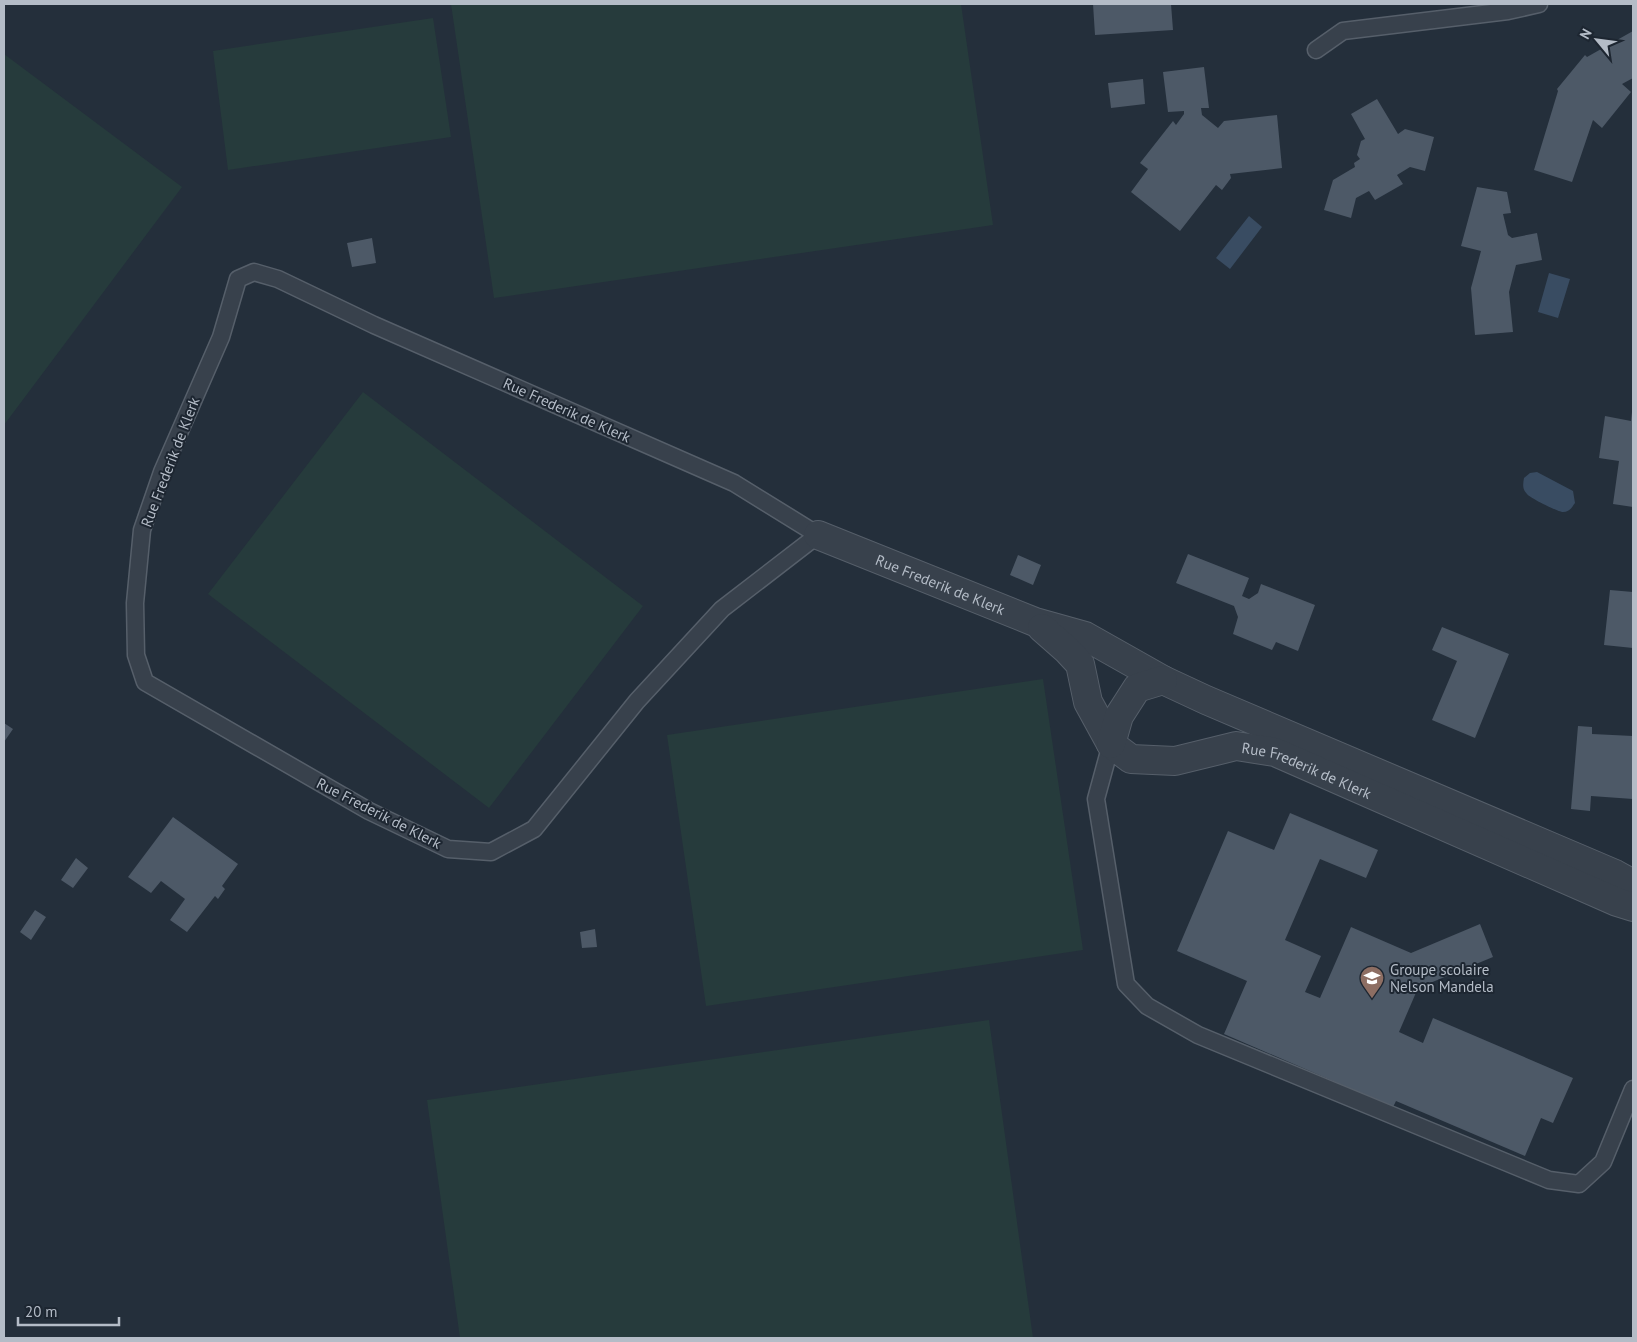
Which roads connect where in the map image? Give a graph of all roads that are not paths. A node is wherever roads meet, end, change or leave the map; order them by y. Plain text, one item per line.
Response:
1 (1539, 4) edge
2 (1316, 50) dead end
3 (818, 535) junction
4 (1035, 622) junction
5 (1163, 680) junction
6 (1111, 744) junction
7 (1633, 884) edge
8 (1633, 907) edge
9 (1633, 1089) edge

1 - 2 lane
3 - 3 lane, Rue Frederik de Klerk
3 - 4 street, Rue Frederik de Klerk
4 - 5 street, Rue Frederik de Klerk
4 - 6 street, Rue Frederik de Klerk
5 - 6 street
5 - 7 street, Rue Frederik de Klerk
6 - 8 street, Rue Frederik de Klerk
6 - 9 lane

